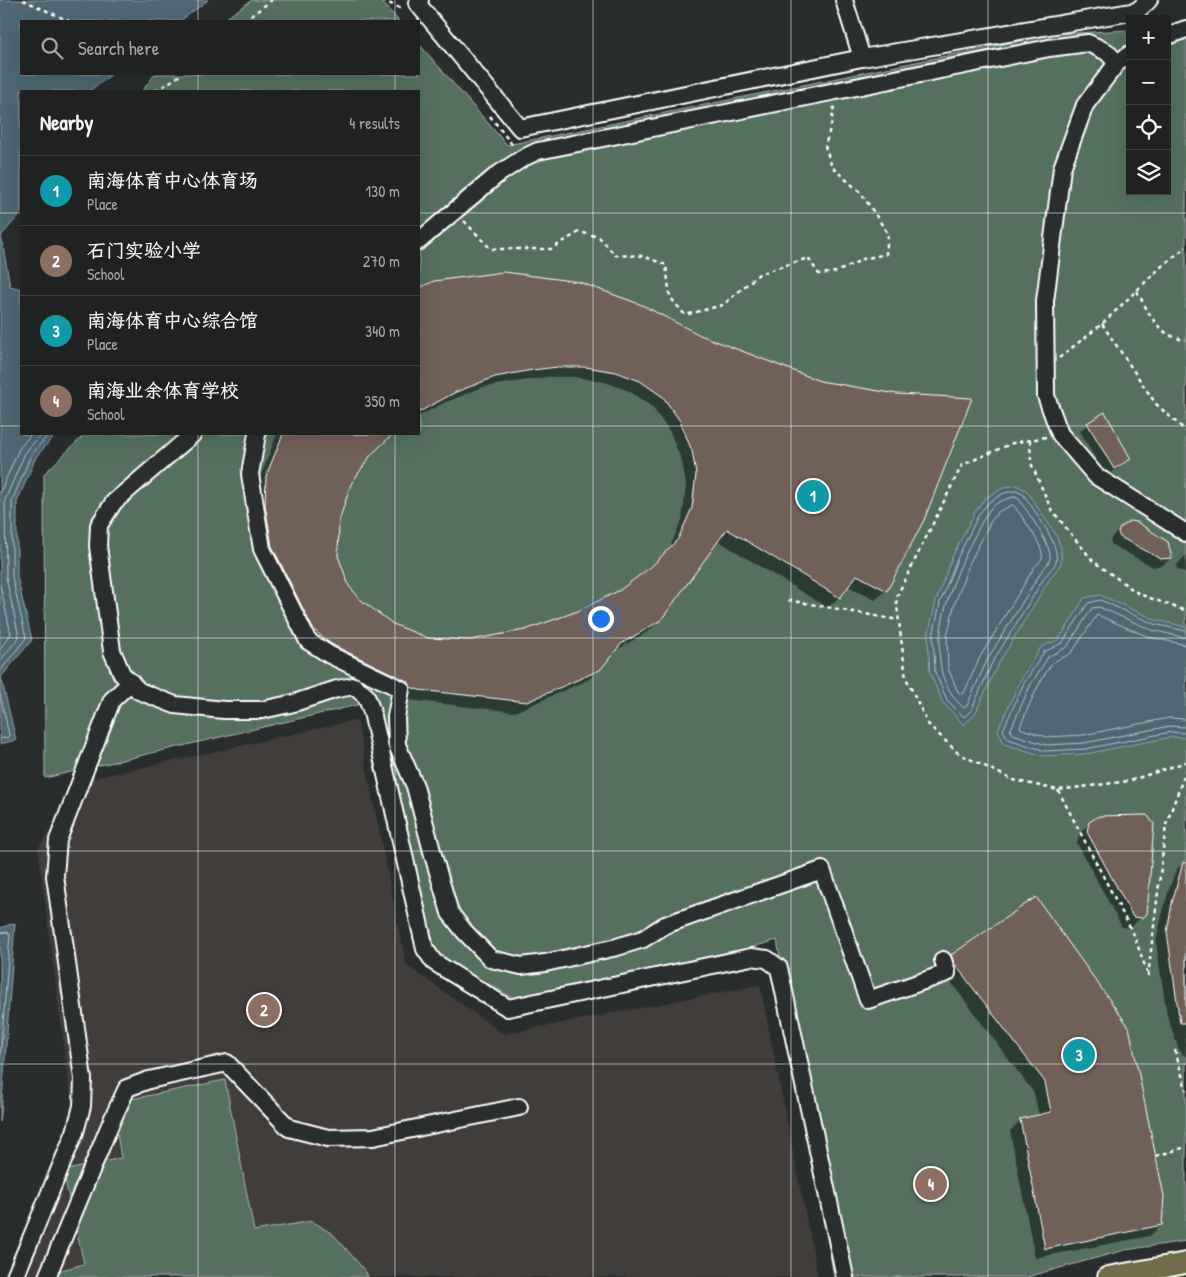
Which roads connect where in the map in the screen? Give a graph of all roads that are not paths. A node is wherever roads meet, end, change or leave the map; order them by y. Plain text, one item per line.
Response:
1 (420, 0) edge
2 (844, 0) edge
3 (1148, 0) edge
4 (1186, 29) edge
5 (1171, 35) edge
6 (862, 58) junction
7 (1124, 58) edge
8 (420, 240) edge
9 (192, 435) edge
10 (257, 435) edge
11 (1186, 533) edge
12 (131, 682) junction
13 (943, 960) dead end
14 (519, 1108) dead end
15 (1186, 1263) edge
16 (14, 1277) edge
17 (47, 1277) edge
18 (845, 1277) edge
19 (1108, 1277) edge

1 - 6 street
2 - 6 street
3 - 6 street
4 - 5 street
7 - 8 street
7 - 11 street
9 - 12 street
10 - 13 street
12 - 16 street
12 - 18 street
14 - 17 street
15 - 19 main road

